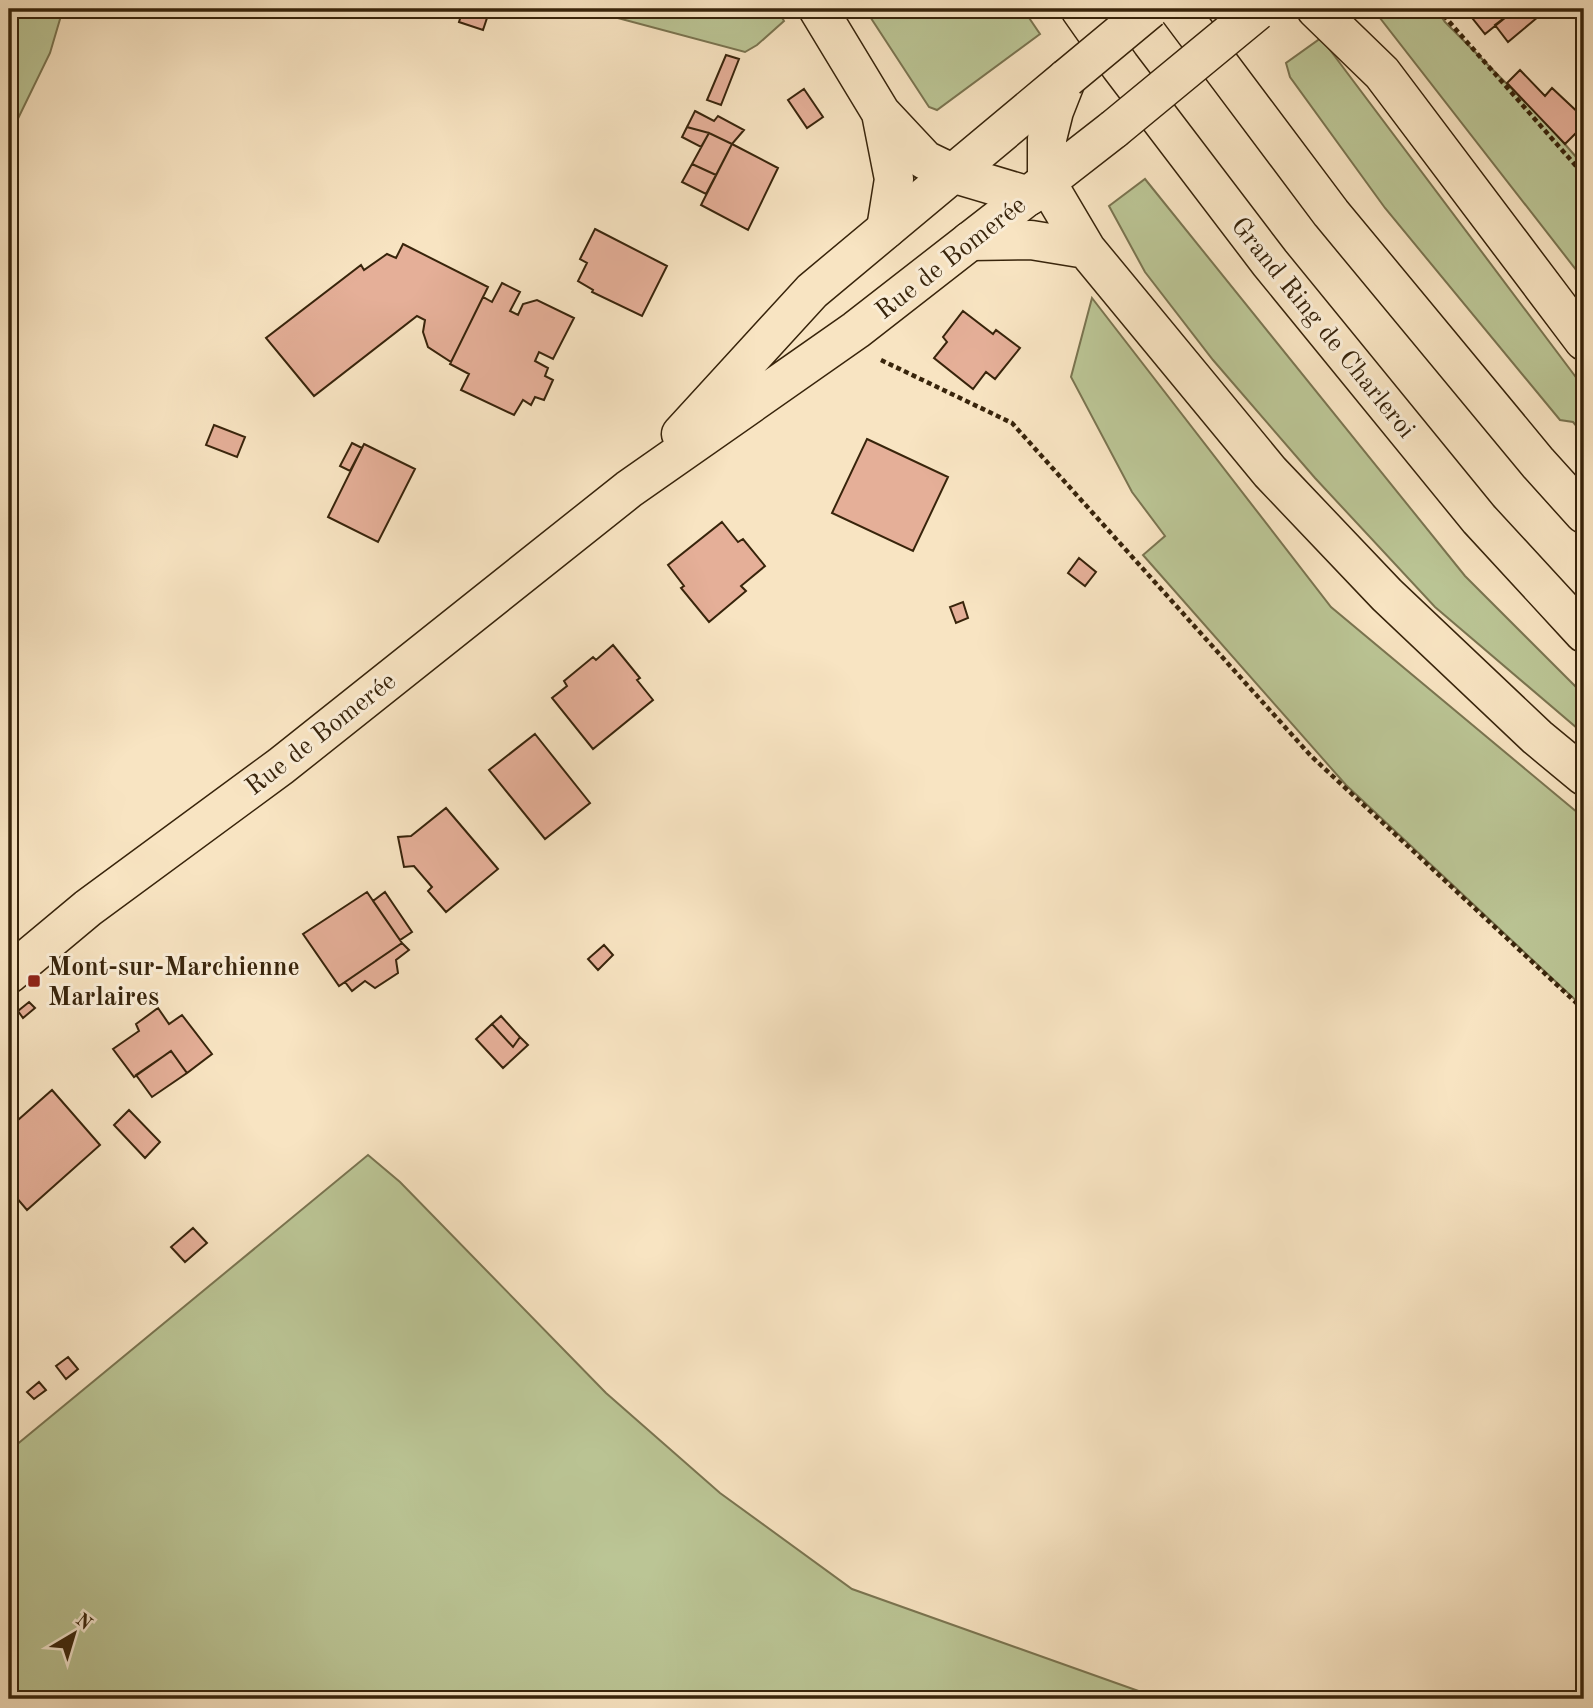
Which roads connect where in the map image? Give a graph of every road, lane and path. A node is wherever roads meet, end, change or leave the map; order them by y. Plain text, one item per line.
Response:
1 (818, 9) edge
2 (1080, 9) edge
3 (1150, 9) edge
4 (1178, 9) edge
5 (1316, 9) edge
6 (1352, 9) edge
7 (1437, 9) edge
8 (1258, 10) edge
9 (1382, 73) junction
10 (1055, 95) junction
11 (881, 113) junction
12 (952, 173) junction
13 (1584, 175) edge
14 (1038, 189) junction
15 (886, 229) junction
16 (970, 241) junction
17 (1086, 249) junction
18 (1584, 341) edge
19 (882, 362) dead end
20 (629, 489) junction
21 (1584, 514) edge
22 (1584, 633) edge
23 (1584, 775) edge
24 (9, 974) edge
25 (1584, 1010) edge

1 - 11 main road
2 - 22 main road, Grand Ring de Charleroi
3 - 10 main road, Rue de Bomerée, bridge
4 - 21 main road
5 - 9 main road
6 - 9 main road
7 - 13 path
8 - 14 main road, Rue de Bomerée, bridge
9 - 18 main road
10 - 12 main road, Rue de Bomerée
10 - 14 main road
11 - 12 main road
11 - 15 main road
12 - 14 main road
12 - 15 main road, Rue de Bomerée
14 - 16 main road, Rue de Bomerée
14 - 17 main road
15 - 20 main road, Rue de Bomerée
16 - 17 main road
16 - 20 main road, Rue de Bomerée
17 - 23 main road
19 - 25 path
20 - 24 main road, Rue de Bomerée

